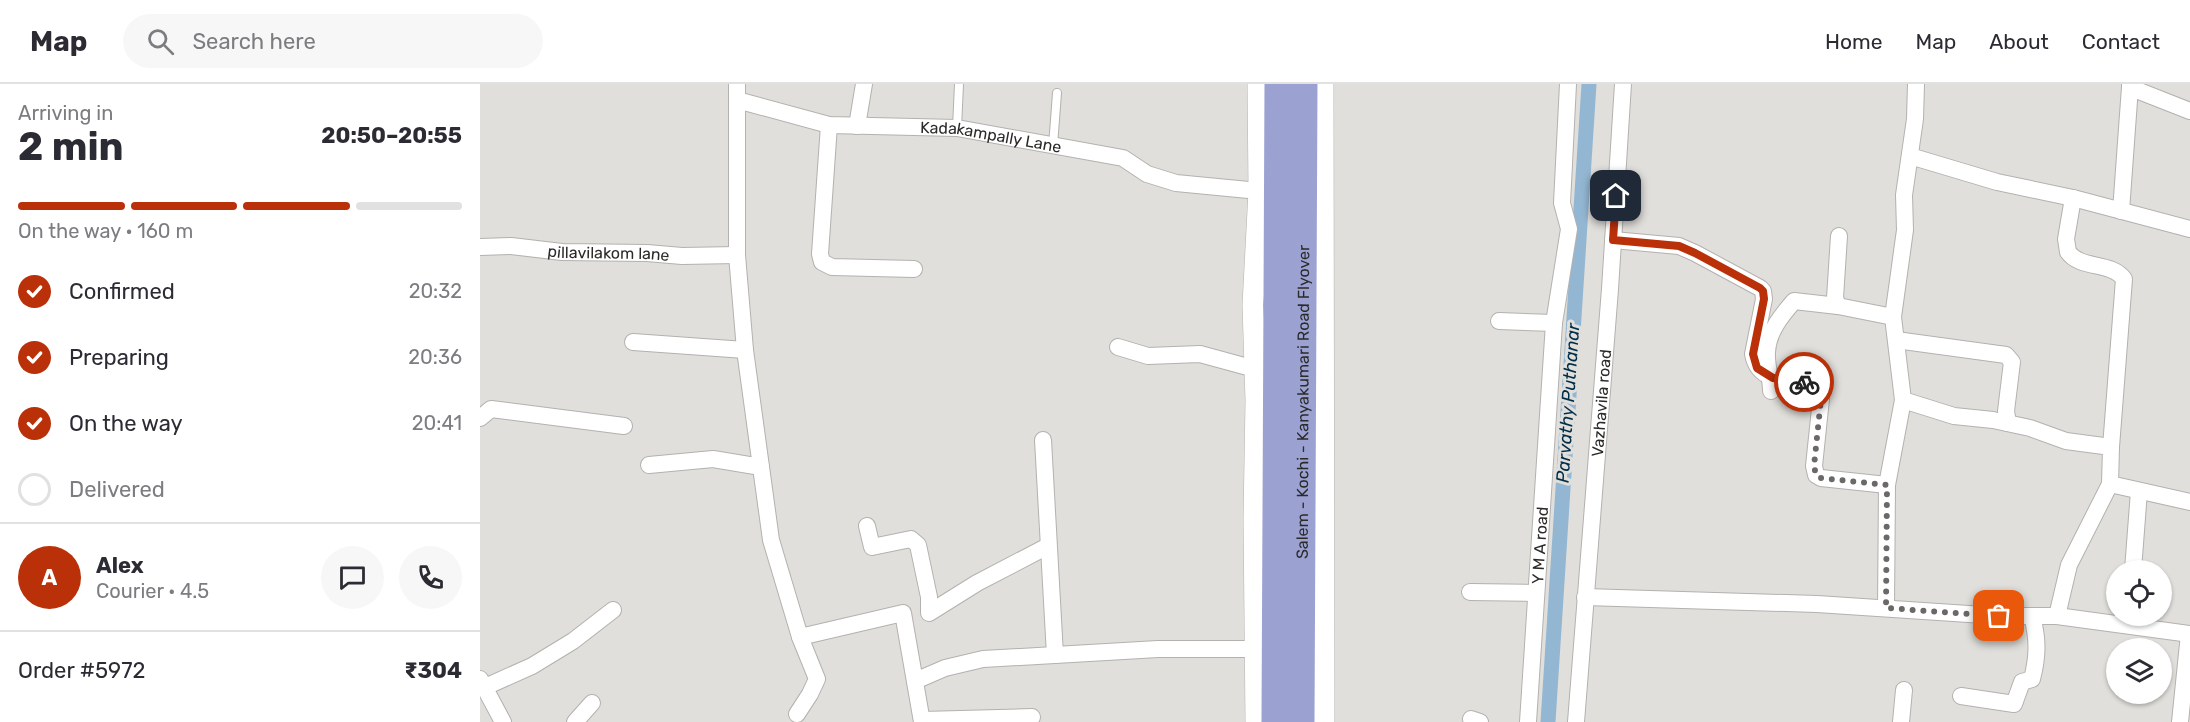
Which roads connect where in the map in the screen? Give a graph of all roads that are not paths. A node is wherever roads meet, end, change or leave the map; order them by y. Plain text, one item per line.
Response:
1 (864, 84) edge
2 (959, 84) edge
3 (1258, 84) edge
4 (1278, 84) edge
5 (1304, 84) edge
6 (1323, 84) edge
7 (1568, 84) edge
8 (1623, 84) edge
9 (1916, 84) edge
10 (2130, 86) edge
11 (737, 92) edge
12 (1057, 93) dead end
13 (2190, 111) edge
14 (829, 125) junction
15 (857, 126) junction
16 (957, 128) junction
17 (1053, 146) junction
18 (1910, 156) junction
19 (1259, 191) junction
20 (2073, 198) junction
21 (2121, 211) junction
22 (2190, 228) edge
23 (1839, 236) dead end
24 (1613, 240) junction
25 (480, 247) edge
26 (737, 255) junction
27 (914, 269) dead end
28 (1838, 306) junction
29 (1893, 317) junction
30 (1499, 321) dead end
31 (1554, 323) junction
32 (1896, 340) junction
33 (633, 342) dead end
34 (1118, 347) dead end
35 (745, 350) junction
36 (1255, 369) junction
37 (1771, 384) junction
38 (1903, 400) junction
39 (480, 418) edge
40 (2008, 423) junction
41 (624, 426) dead end
42 (1043, 440) dead end
43 (2111, 447) junction
44 (648, 465) dead end
45 (761, 467) junction
46 (2110, 484) junction
47 (1887, 485) junction
48 (2139, 491) junction
49 (2190, 502) edge
50 (867, 526) dead end
51 (1048, 546) junction
52 (2134, 560) edge
53 (1470, 592) dead end
54 (1536, 593) junction
55 (1584, 597) junction
56 (1886, 608) junction
57 (613, 610) dead end
58 (903, 613) junction
59 (929, 613) junction
60 (2032, 616) junction
61 (2057, 616) junction
62 (2106, 619) edge
63 (2155, 626) edge
64 (2189, 634) edge
65 (800, 637) junction
66 (1255, 648) junction
67 (1055, 655) junction
68 (915, 681) junction
69 (483, 683) edge
70 (1904, 690) dead end
71 (1961, 696) dead end
72 (592, 703) dead end
73 (797, 714) dead end
74 (1032, 717) dead end
75 (922, 721) edge
76 (503, 722) edge
77 (575, 722) edge
78 (1256, 722) edge
79 (1275, 722) edge
80 (1301, 722) edge
81 (1324, 722) edge
82 (1528, 722) edge
83 (1576, 722) edge
84 (1901, 722) edge
85 (2180, 722) edge

1 - 15 street
2 - 16 lane
3 - 19 street
4 - 79 highway, Salem - Kochi - Kanyakumari Road Flyover
5 - 80 highway, Salem - Kochi - Kanyakumari Road Flyover
6 - 81 street
7 - 31 street, Y M A road
8 - 24 street, Vazhavila road
9 - 18 street
10 - 13 street
10 - 21 street
11 - 14 street, Kadakampally Lane
11 - 26 street
12 - 17 lane
14 - 15 street, Kadakampally Lane
14 - 27 street
15 - 16 street, Kadakampally Lane
16 - 17 street, Kadakampally Lane
17 - 19 street, Kadakampally Lane
18 - 20 street
18 - 29 street
19 - 36 street
20 - 21 street
20 - 43 street
21 - 22 street
23 - 28 street
24 - 37 street
24 - 55 street, Vazhavila road
25 - 26 street, pillavilakom lane
26 - 35 street
28 - 29 street
28 - 37 street
29 - 32 street
30 - 31 street
31 - 54 street, Y M A road
32 - 38 street
32 - 40 street
33 - 35 street
34 - 36 street
35 - 45 street
36 - 66 street
37 - 47 street
38 - 40 street
38 - 47 street
39 - 41 street
40 - 43 street
42 - 51 street
43 - 46 street
44 - 45 street
45 - 65 street
46 - 48 street
46 - 61 street
47 - 56 street
48 - 49 street
48 - 52 street
50 - 59 street
51 - 59 street
51 - 67 street
53 - 54 street
54 - 82 street, Y M A road
55 - 56 street
55 - 83 street, Vazhavila road
56 - 60 street
57 - 69 street
58 - 59 street
58 - 65 street
58 - 68 street
60 - 61 street
60 - 71 street
61 - 62 street
63 - 64 street
64 - 85 street
65 - 73 street
66 - 67 street
66 - 78 street
67 - 68 street
68 - 75 street
69 - 76 street
70 - 84 street
72 - 77 street
74 - 75 street

